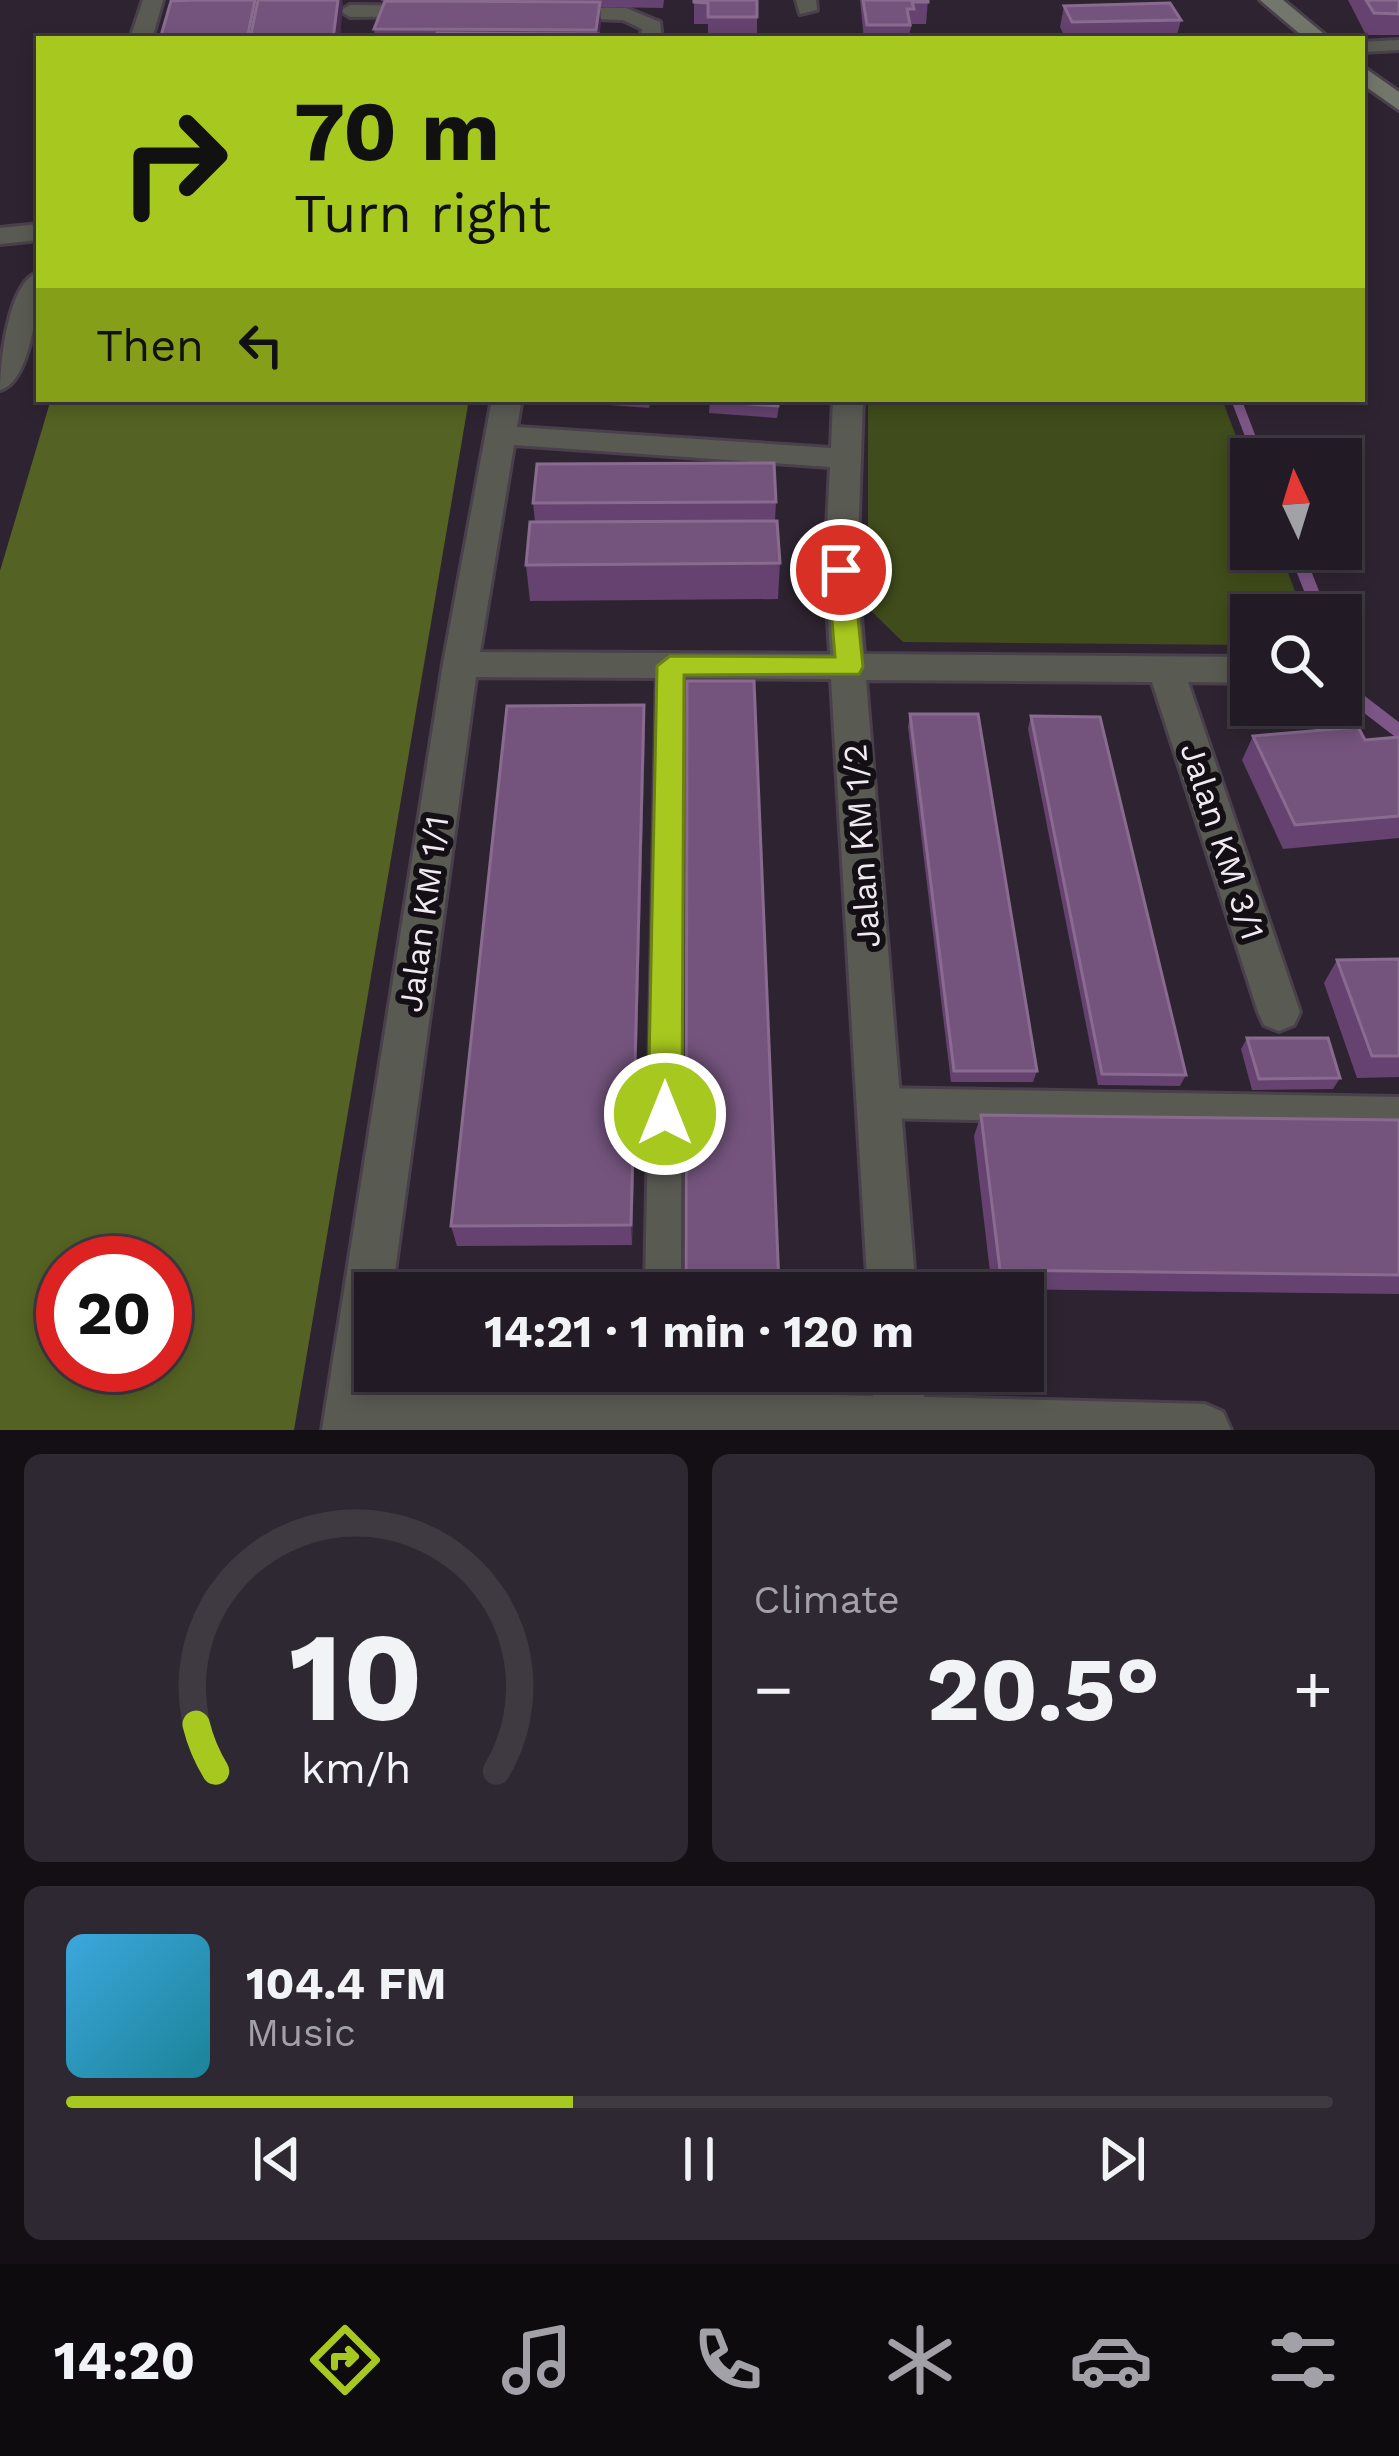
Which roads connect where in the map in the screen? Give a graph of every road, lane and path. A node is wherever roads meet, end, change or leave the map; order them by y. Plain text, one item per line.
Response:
1 (1270, 0) edge
2 (345, 5) edge
3 (158, 7) edge
4 (442, 12) edge
5 (534, 13) edge
6 (649, 29) edge
7 (143, 36) edge
8 (348, 36) edge
9 (1315, 36) edge
10 (1399, 45) edge
11 (1365, 47) edge
12 (1365, 76) edge
13 (1399, 103) edge
14 (36, 232) edge
15 (0, 236) edge
16 (36, 288) edge
17 (0, 381) edge
18 (848, 402) edge
19 (502, 417) edge
20 (844, 458) junction
21 (460, 664) junction
22 (670, 666) junction
23 (849, 667) junction
24 (1166, 670) junction
25 (1230, 670) edge
26 (1279, 1012) dead end
27 (878, 1103) junction
28 (1399, 1113) edge
29 (663, 1272) edge
30 (890, 1272) edge
31 (662, 1393) edge
32 (899, 1395) edge
33 (349, 1419) edge
34 (1205, 1430) edge

1 - 9 street
2 - 4 street
2 - 8 street
3 - 7 street
5 - 6 street
10 - 11 lane
12 - 13 street
14 - 15 street
16 - 17 street
18 - 20 street, Jalan KM 1/2
19 - 20 street
19 - 21 street, Jalan KM 1/1
20 - 23 street, Jalan KM 1/2
21 - 22 street
21 - 33 street, Jalan KM 1/1
22 - 23 street
22 - 29 lane
23 - 24 street
23 - 27 street, Jalan KM 1/2
24 - 25 street
24 - 26 street, Jalan KM 3/1
27 - 28 lane
27 - 30 street, Jalan KM 1/2
31 - 32 street
31 - 33 street
32 - 34 street

